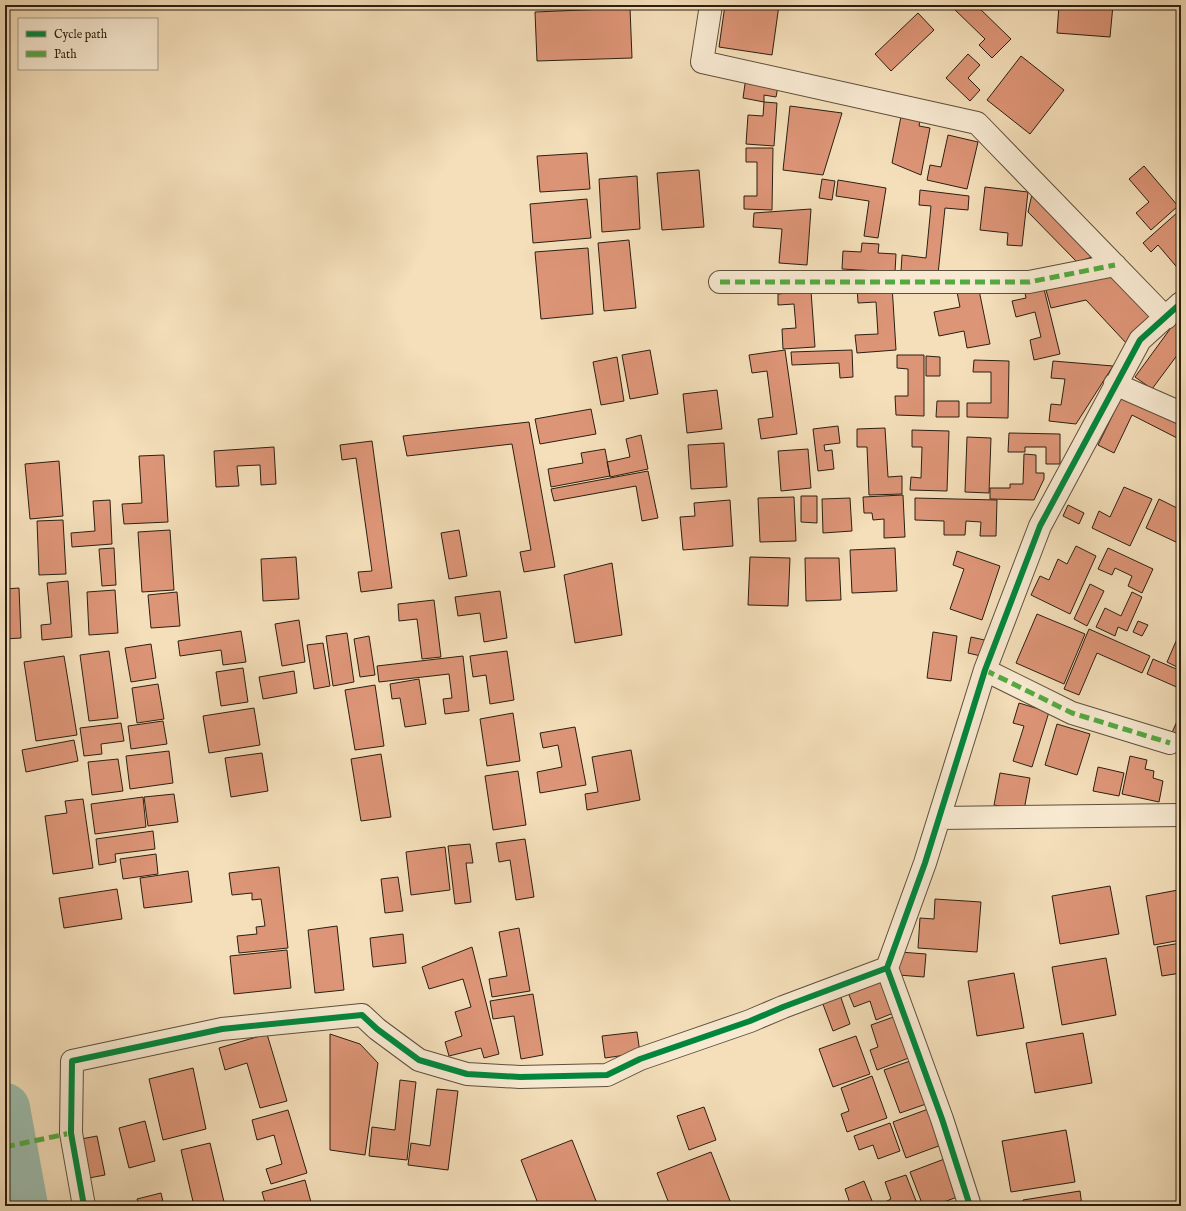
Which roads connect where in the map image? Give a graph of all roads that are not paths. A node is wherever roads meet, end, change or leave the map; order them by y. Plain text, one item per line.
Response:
1 (711, 5) edge
2 (1115, 265) junction
3 (720, 282) dead end
4 (1174, 310) edge
5 (1115, 384) junction
6 (1181, 413) edge
7 (985, 670) junction
8 (1170, 743) dead end
9 (1181, 815) edge
10 (939, 818) junction
11 (886, 968) junction
12 (84, 1206) edge
13 (970, 1206) edge

1 - 2 street
2 - 3 street
2 - 4 street
4 - 5 street
5 - 6 street
5 - 7 street
7 - 8 street
7 - 10 street
9 - 10 street
10 - 11 street
11 - 12 street
11 - 13 street

